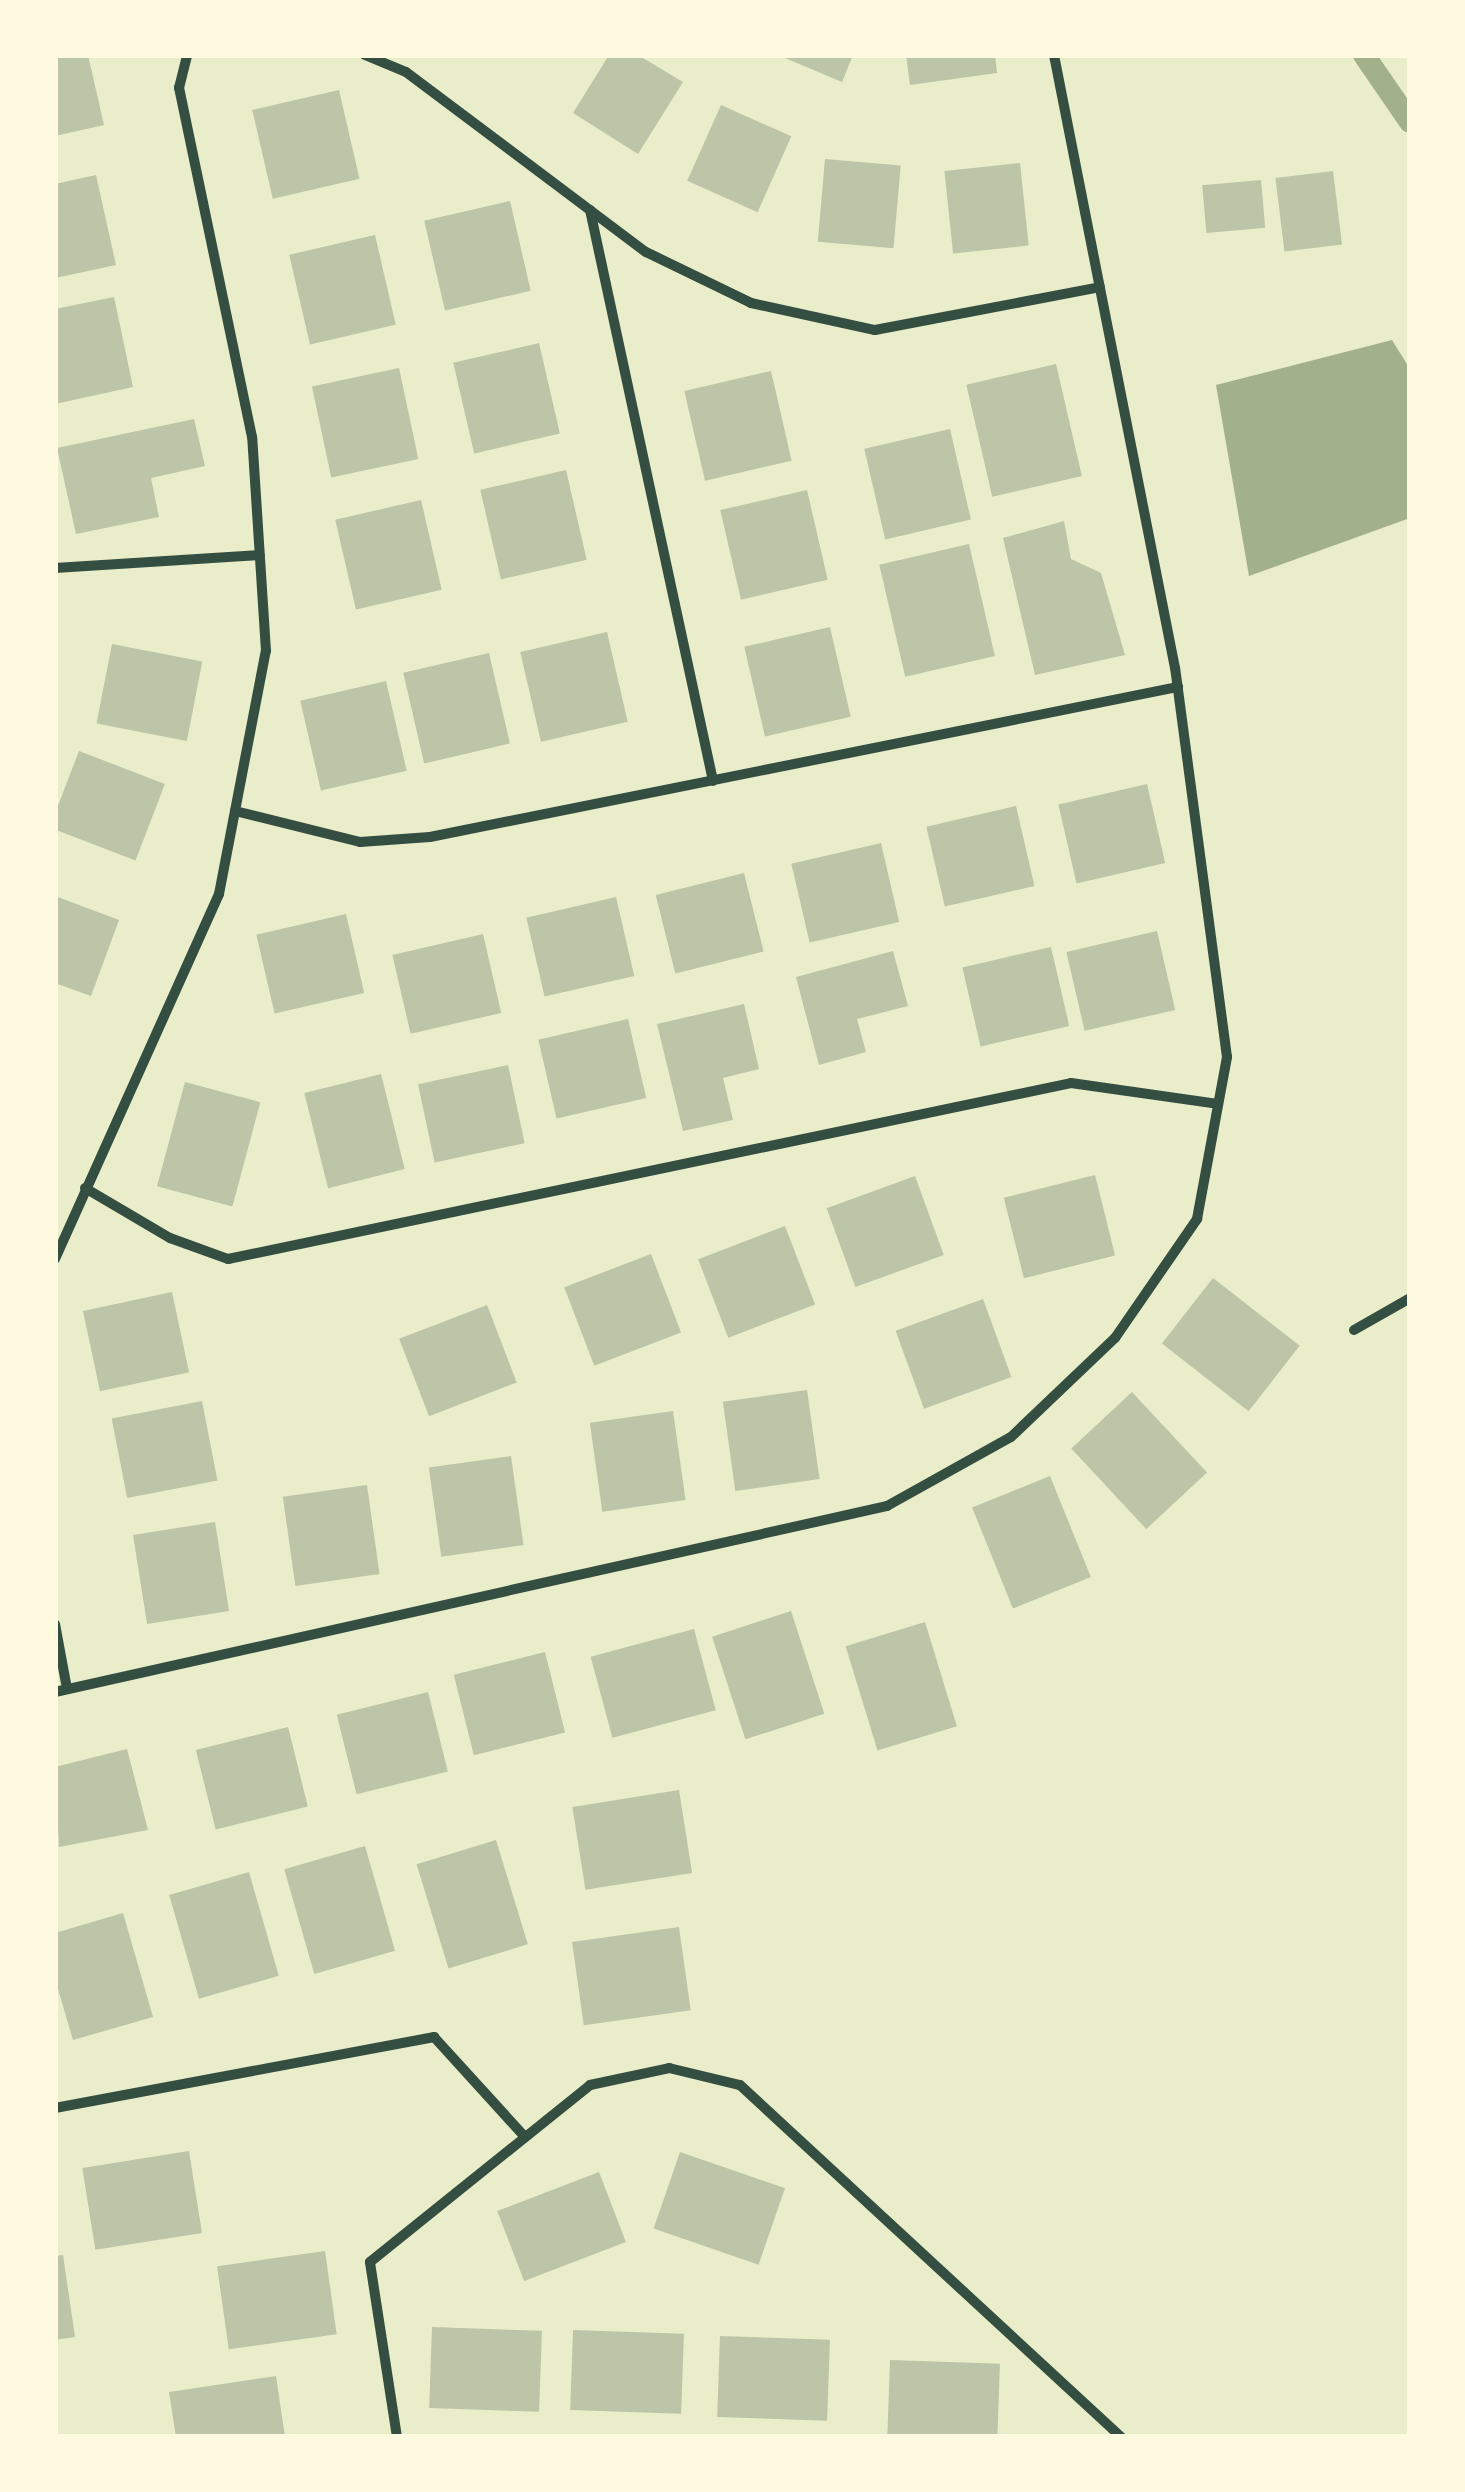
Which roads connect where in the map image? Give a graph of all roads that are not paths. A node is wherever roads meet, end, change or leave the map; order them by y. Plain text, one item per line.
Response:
1 (187, 55) edge
2 (365, 55) edge
3 (1054, 55) edge
4 (590, 209) junction
5 (1100, 288) junction
6 (260, 555) junction
7 (55, 568) edge
8 (1178, 688) junction
9 (713, 781) junction
10 (235, 812) junction
11 (1218, 1104) junction
12 (86, 1188) junction
13 (55, 1259) edge
14 (1410, 1298) edge
15 (1354, 1330) dead end
16 (55, 1624) edge
17 (61, 1690) edge
18 (55, 2108) edge
19 (526, 2137) junction
20 (397, 2437) edge
21 (1121, 2437) edge

1 - 6 street
2 - 4 street
3 - 5 street
4 - 5 street
4 - 9 street
5 - 8 street
6 - 7 street
6 - 10 street
8 - 9 street
8 - 11 street
9 - 10 street
10 - 12 street
11 - 12 street
11 - 17 street
12 - 13 street
14 - 15 street
16 - 17 street
18 - 19 street
19 - 20 street
19 - 21 street

